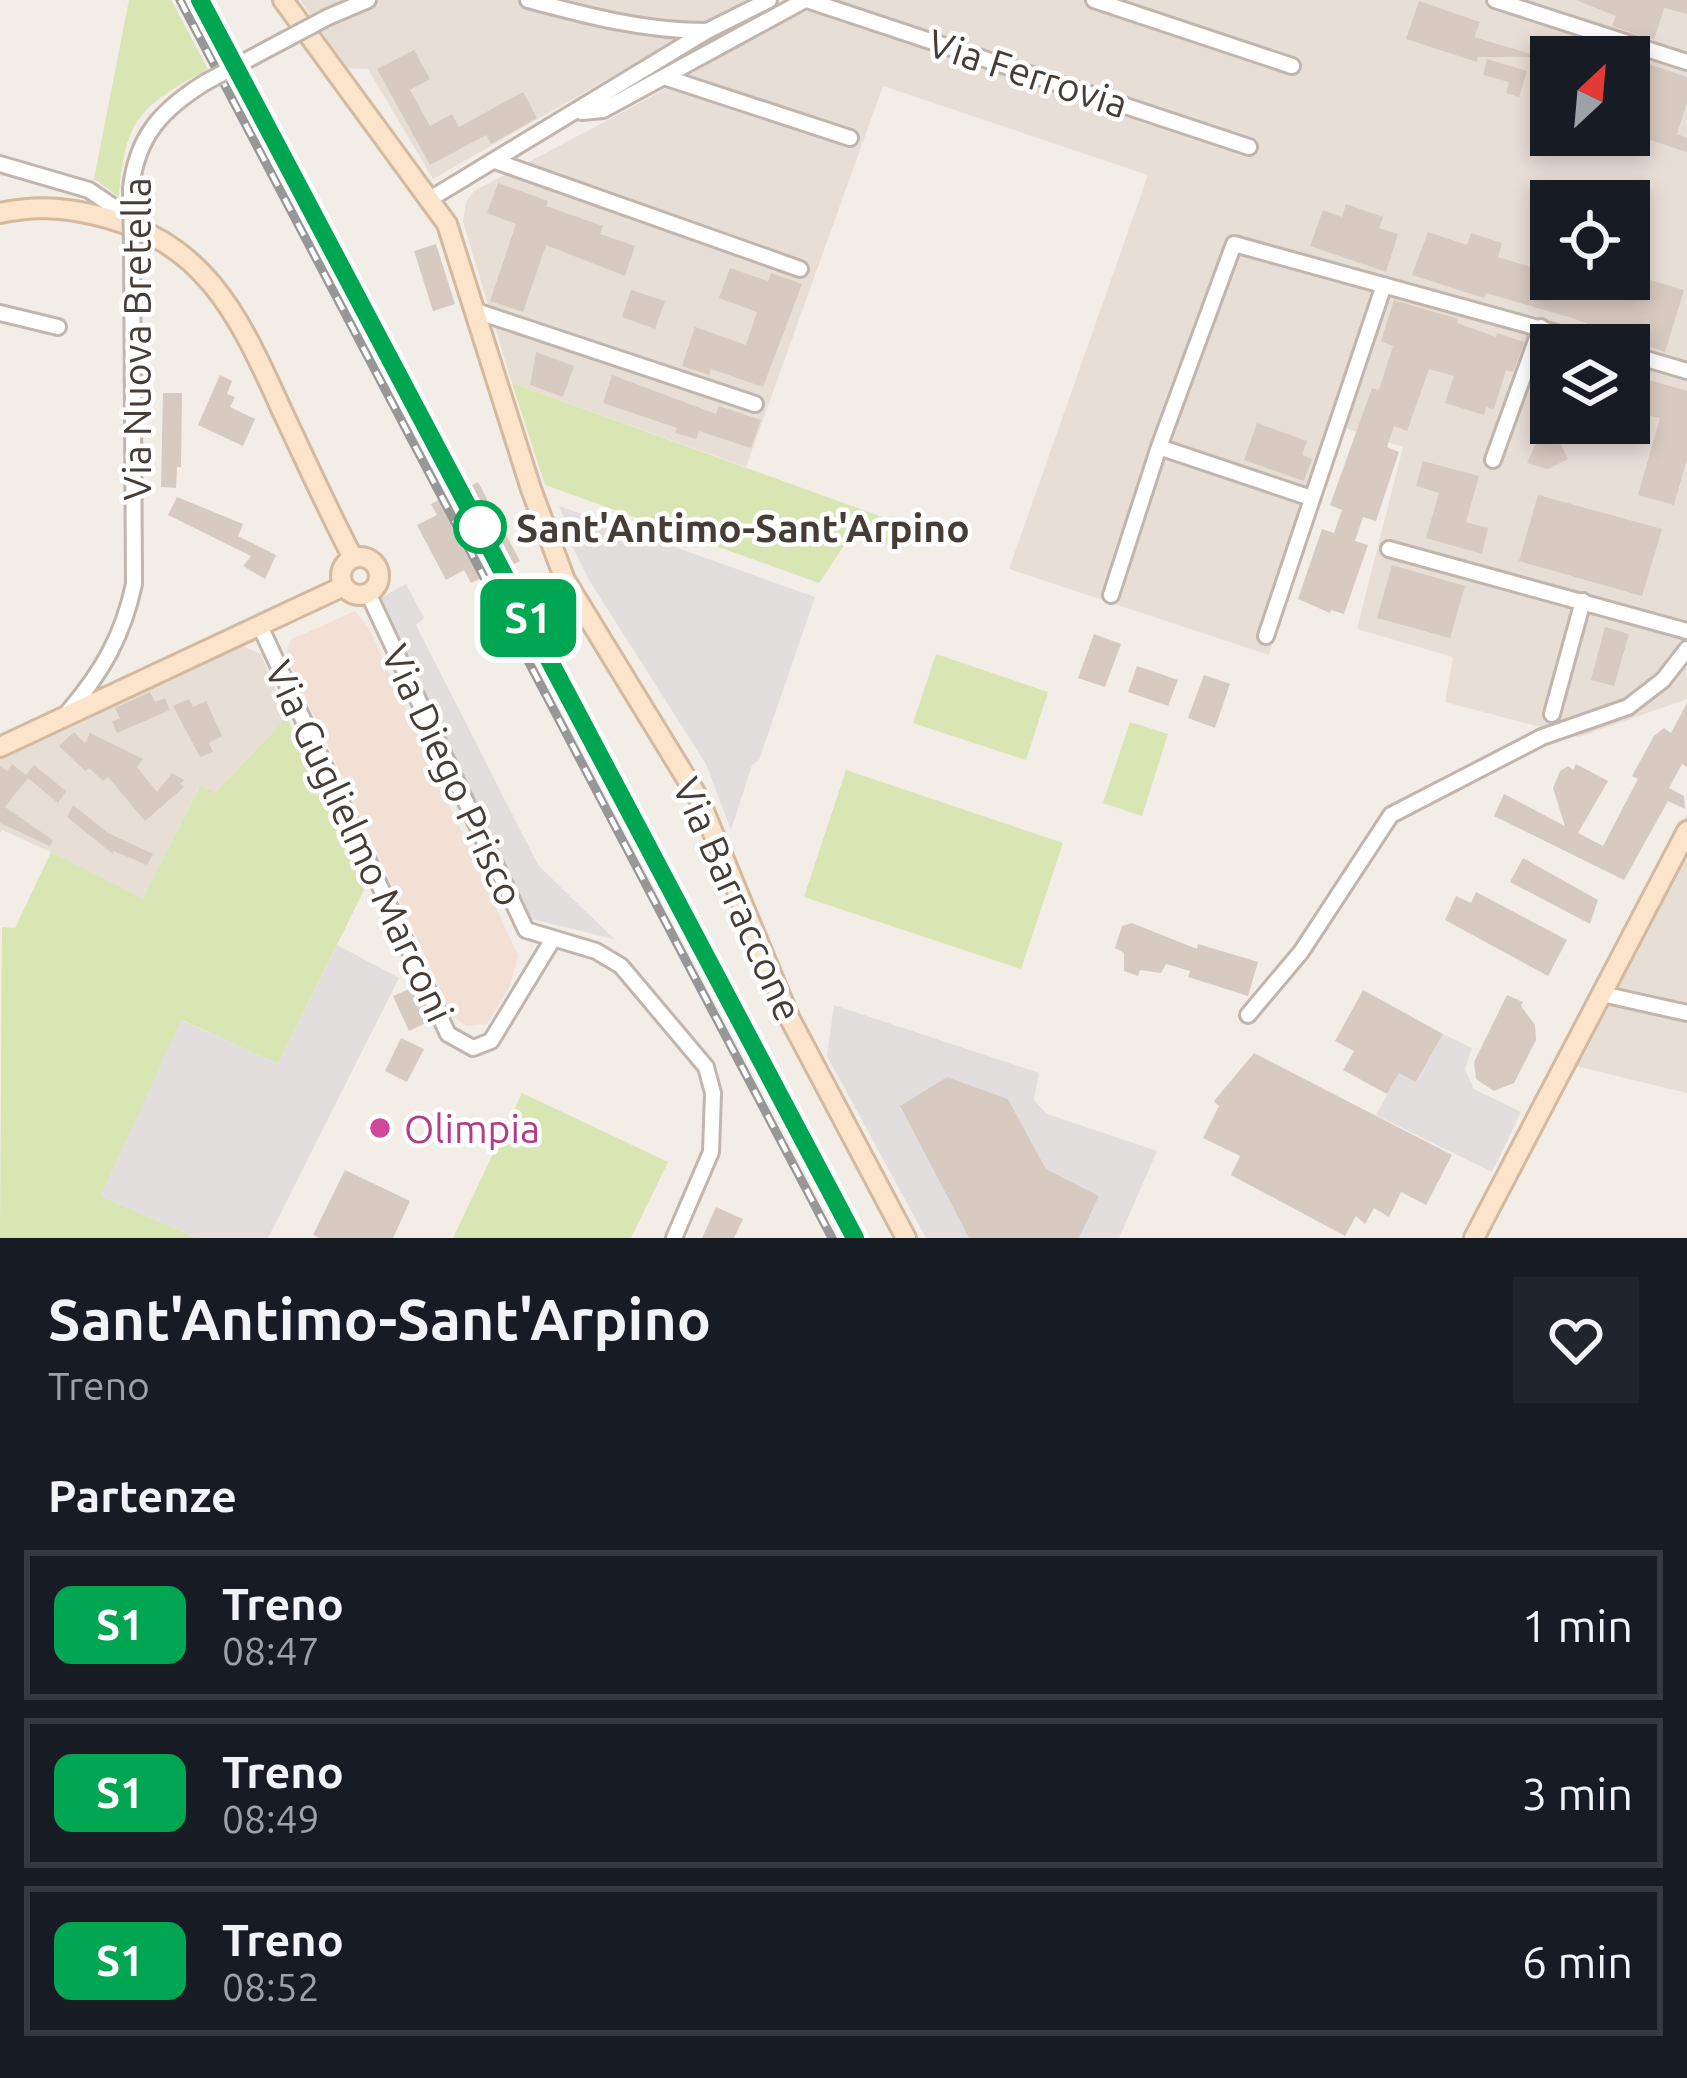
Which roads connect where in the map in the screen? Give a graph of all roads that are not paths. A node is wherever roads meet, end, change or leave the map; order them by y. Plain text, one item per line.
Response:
1 (283, 0) edge
2 (368, 0) edge
3 (527, 0) edge
4 (734, 0) edge
5 (806, 0) edge
6 (1094, 0) edge
7 (1496, 0) edge
8 (763, 2) edge
9 (707, 31) junction
10 (1687, 62) edge
11 (1292, 66) dead end
12 (664, 77) junction
13 (577, 112) junction
14 (850, 138) dead end
15 (1249, 147) dead end
16 (495, 160) junction
17 (0, 164) edge
18 (430, 199) junction
19 (0, 213) edge
20 (155, 236) junction
21 (800, 269) dead end
22 (1384, 285) junction
23 (476, 311) junction
24 (0, 313) edge
25 (1530, 325) edge
26 (58, 327) dead end
27 (1530, 358) edge
28 (1650, 360) edge
29 (1687, 371) edge
30 (754, 404) dead end
31 (1159, 447) junction
32 (1493, 460) dead end
33 (1311, 498) junction
34 (1389, 549) dead end
35 (353, 558) junction
36 (344, 586) junction
37 (368, 592) junction
38 (1112, 595) dead end
39 (1583, 601) junction
40 (260, 626) junction
41 (1687, 631) edge
42 (1266, 636) dead end
43 (1687, 650) edge
44 (1552, 714) dead end
45 (64, 717) junction
46 (0, 747) edge
47 (1687, 831) edge
48 (554, 939) junction
49 (1602, 994) junction
50 (1687, 1013) edge
51 (1248, 1016) dead end
52 (674, 1238) edge
53 (906, 1238) edge
54 (1474, 1238) edge

1 - 18 street, Via Barraccone
2 - 45 street, Via Nuova Bretella, bridge
3 - 9 street
4 - 8 street
5 - 12 street
5 - 15 street, Via Ferrovia
6 - 11 street
7 - 10 street
8 - 9 street
9 - 13 street
12 - 13 street
12 - 14 street
13 - 16 street
16 - 18 street
16 - 21 street
17 - 20 street
18 - 23 street, Via Barraccone
19 - 20 street
20 - 35 street
22 - 25 street
22 - 31 street
22 - 33 street
23 - 30 street
23 - 53 street, Via Barraccone
24 - 26 street
27 - 32 street
28 - 29 street
31 - 33 street
31 - 38 street
33 - 42 street
34 - 39 street
35 - 36 street
35 - 37 street
36 - 37 street
36 - 40 street, Via Guglielmo Marconi
37 - 48 street, Via Diego Prisco
39 - 41 street
39 - 44 street
40 - 45 street, Via Guglielmo Marconi
40 - 48 street, Via Guglielmo Marconi
43 - 51 street
45 - 46 street, Via Guglielmo Marconi
47 - 49 street
48 - 52 street
49 - 50 street
49 - 54 street

